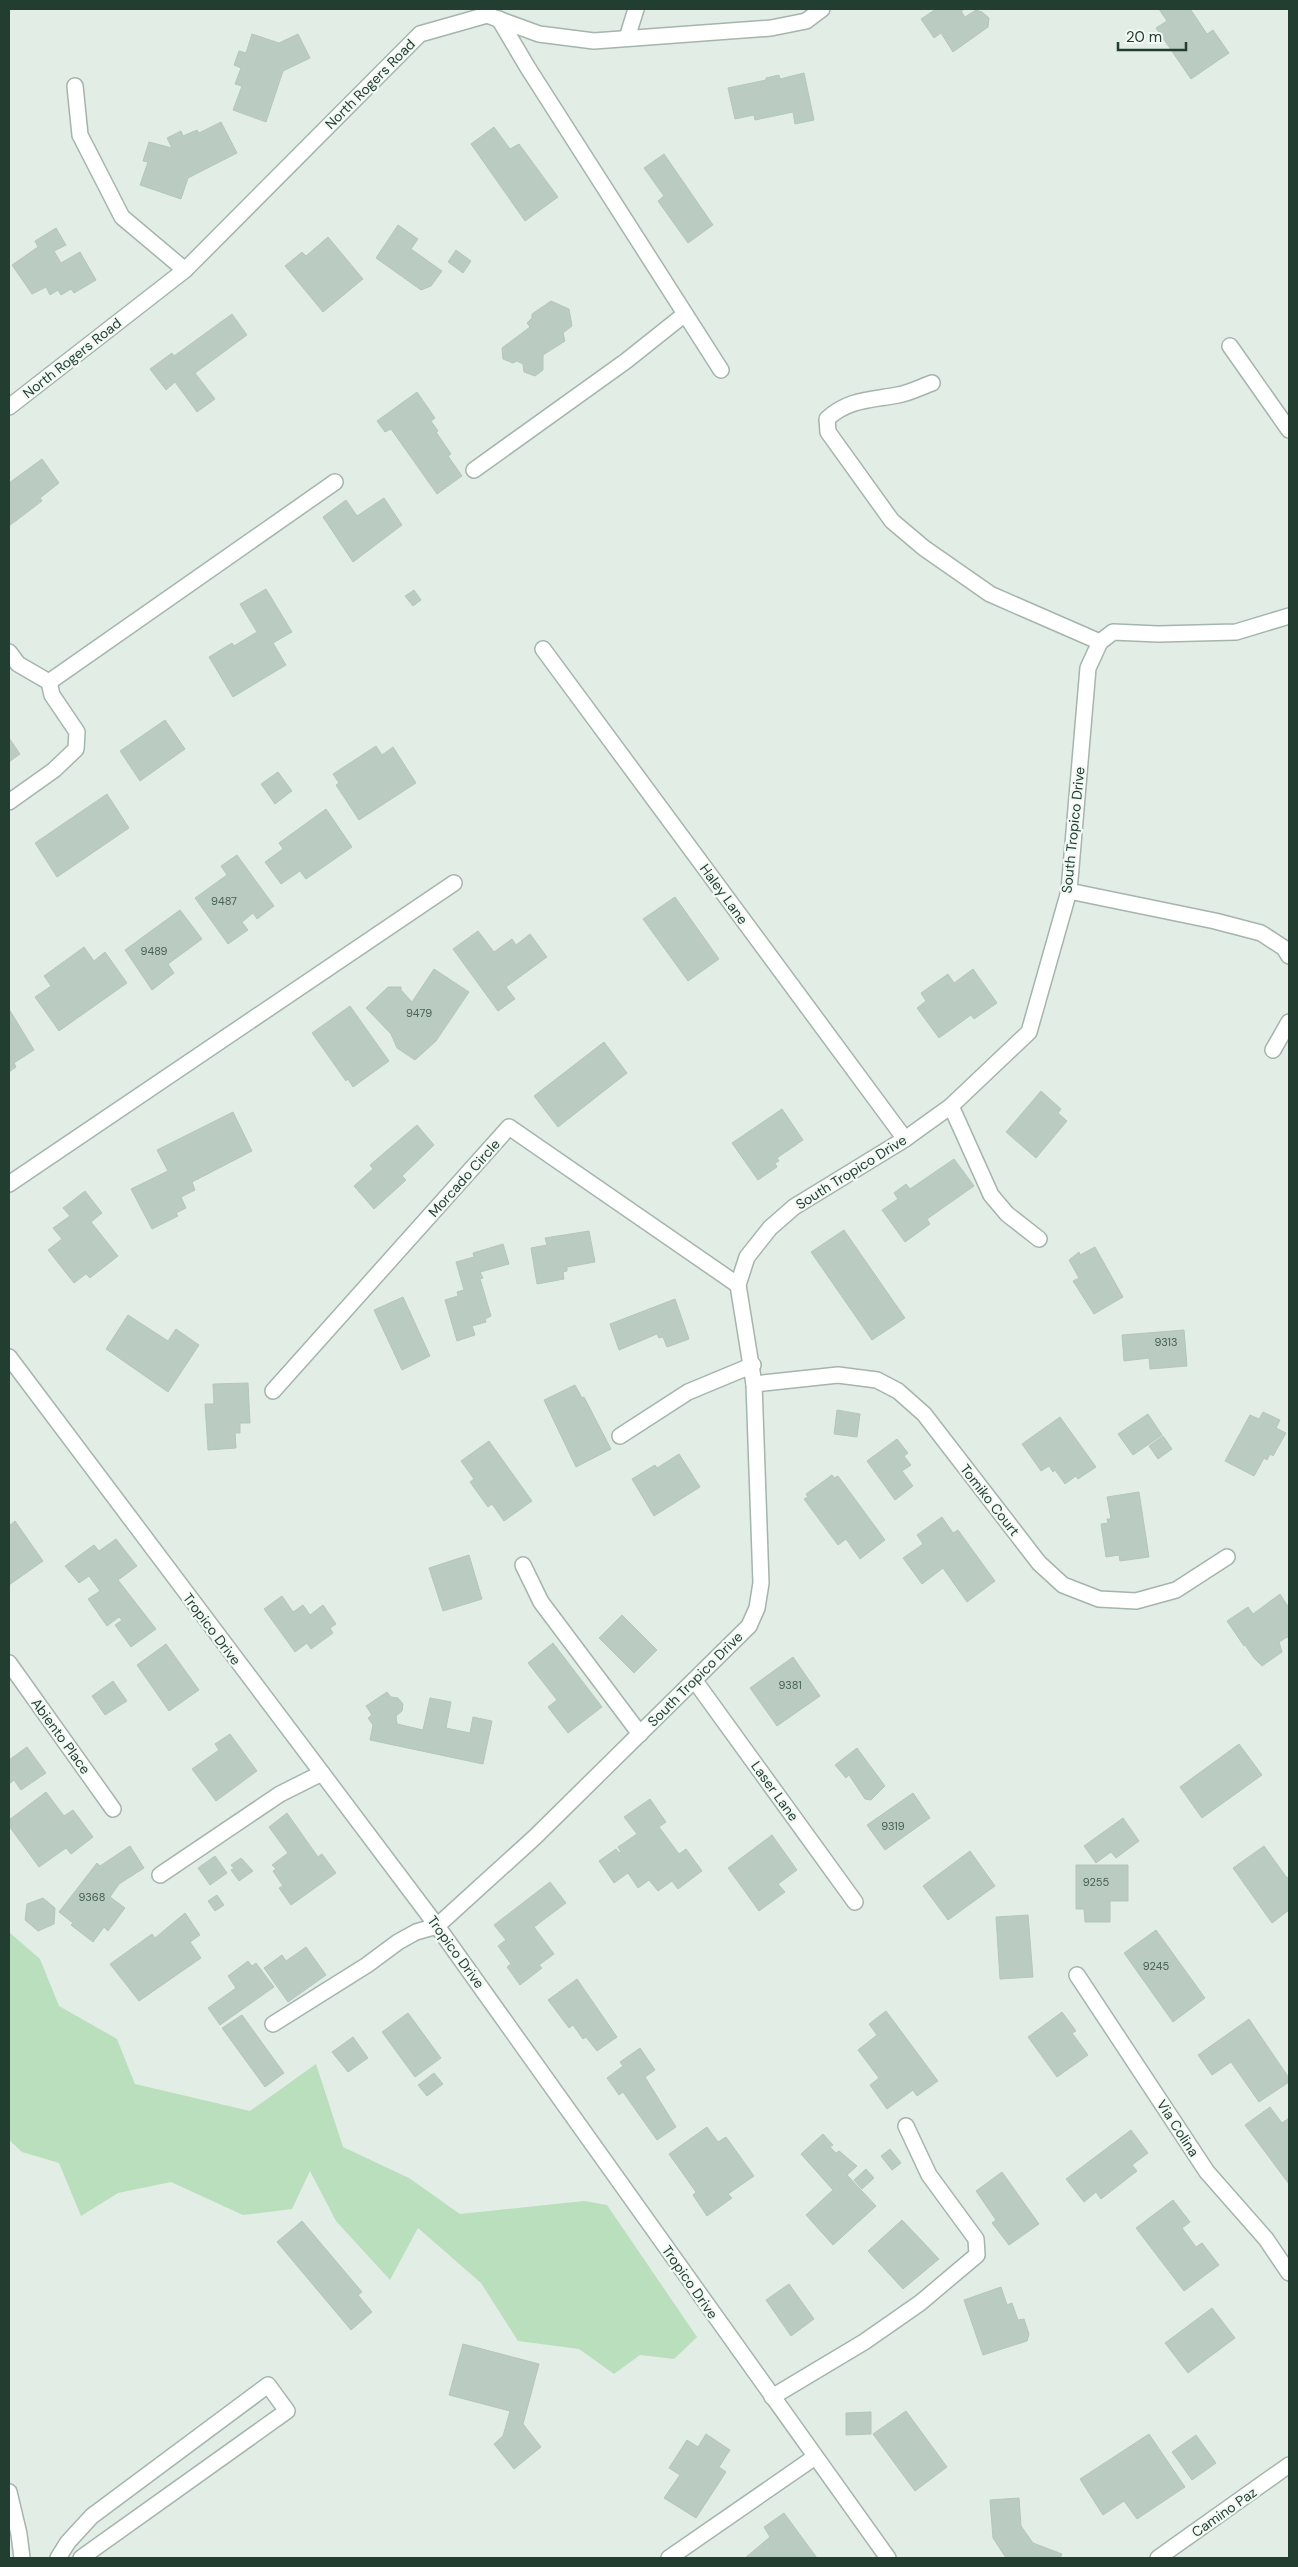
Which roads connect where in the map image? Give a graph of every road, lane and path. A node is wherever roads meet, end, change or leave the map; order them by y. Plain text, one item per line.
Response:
1 (636, 9) edge
2 (822, 9) edge
3 (499, 20) junction
4 (626, 38) junction
5 (75, 86) dead end
6 (185, 270) junction
7 (685, 314) junction
8 (1230, 346) dead end
9 (721, 370) dead end
10 (932, 383) dead end
11 (9, 407) edge
12 (1289, 430) edge
13 (474, 470) dead end
14 (335, 482) dead end
15 (1289, 616) edge
16 (1100, 642) junction
17 (543, 649) dead end
18 (9, 652) edge
19 (49, 682) junction
20 (9, 802) edge
21 (454, 883) dead end
22 (1068, 890) junction
23 (1289, 956) edge
24 (1289, 1022) edge
25 (1273, 1050) dead end
26 (950, 1106) junction
27 (905, 1139) junction
28 (9, 1184) edge
29 (1039, 1239) dead end
30 (738, 1285) junction
31 (9, 1357) edge
32 (753, 1365) junction
33 (754, 1384) junction
34 (273, 1391) dead end
35 (620, 1436) dead end
36 (1227, 1557) dead end
37 (523, 1565) dead end
38 (9, 1663) edge
39 (695, 1681) junction
40 (640, 1734) junction
41 (322, 1773) junction
42 (113, 1809) dead end
43 (160, 1875) dead end
44 (855, 1902) dead end
45 (438, 1926) junction
46 (1077, 1974) dead end
47 (273, 2024) dead end
48 (906, 2126) dead end
49 (1289, 2273) edge
50 (772, 2397) junction
51 (815, 2457) junction
52 (1289, 2466) edge
53 (9, 2492) edge
54 (22, 2558) edge
55 (58, 2558) edge
56 (81, 2558) edge
57 (669, 2558) edge
58 (888, 2558) edge
59 (1158, 2558) edge

1 - 4 street
2 - 4 street, North Rogers Road
3 - 4 street, North Rogers Road
3 - 6 street, North Rogers Road
3 - 7 street
5 - 6 street
6 - 11 street, North Rogers Road
7 - 9 street
7 - 13 street
8 - 12 street
10 - 16 street
14 - 19 street
15 - 16 street
16 - 22 street, South Tropico Drive
17 - 27 street, Haley Lane
18 - 19 street
19 - 20 street
21 - 28 street
22 - 23 street
22 - 26 street, South Tropico Drive
24 - 25 street
26 - 27 street, South Tropico Drive
26 - 29 street
27 - 30 street, South Tropico Drive
30 - 32 street, South Tropico Drive
30 - 34 street, Morcado Circle
31 - 41 street, Tropico Drive
32 - 33 street, South Tropico Drive
32 - 35 street
33 - 36 street, Tomiko Court
33 - 39 street, South Tropico Drive
37 - 40 street
38 - 42 street, Abiento Place
39 - 40 street, South Tropico Drive
39 - 44 street, Laser Lane
40 - 45 street, South Tropico Drive
41 - 43 street
41 - 45 street, Tropico Drive
45 - 47 street
45 - 50 street, Tropico Drive
46 - 49 street, Via Colina
48 - 50 street
50 - 51 street, Tropico Drive
51 - 57 street
51 - 58 street, Tropico Drive
52 - 59 street, Camino Paz
53 - 54 street
55 - 56 street

